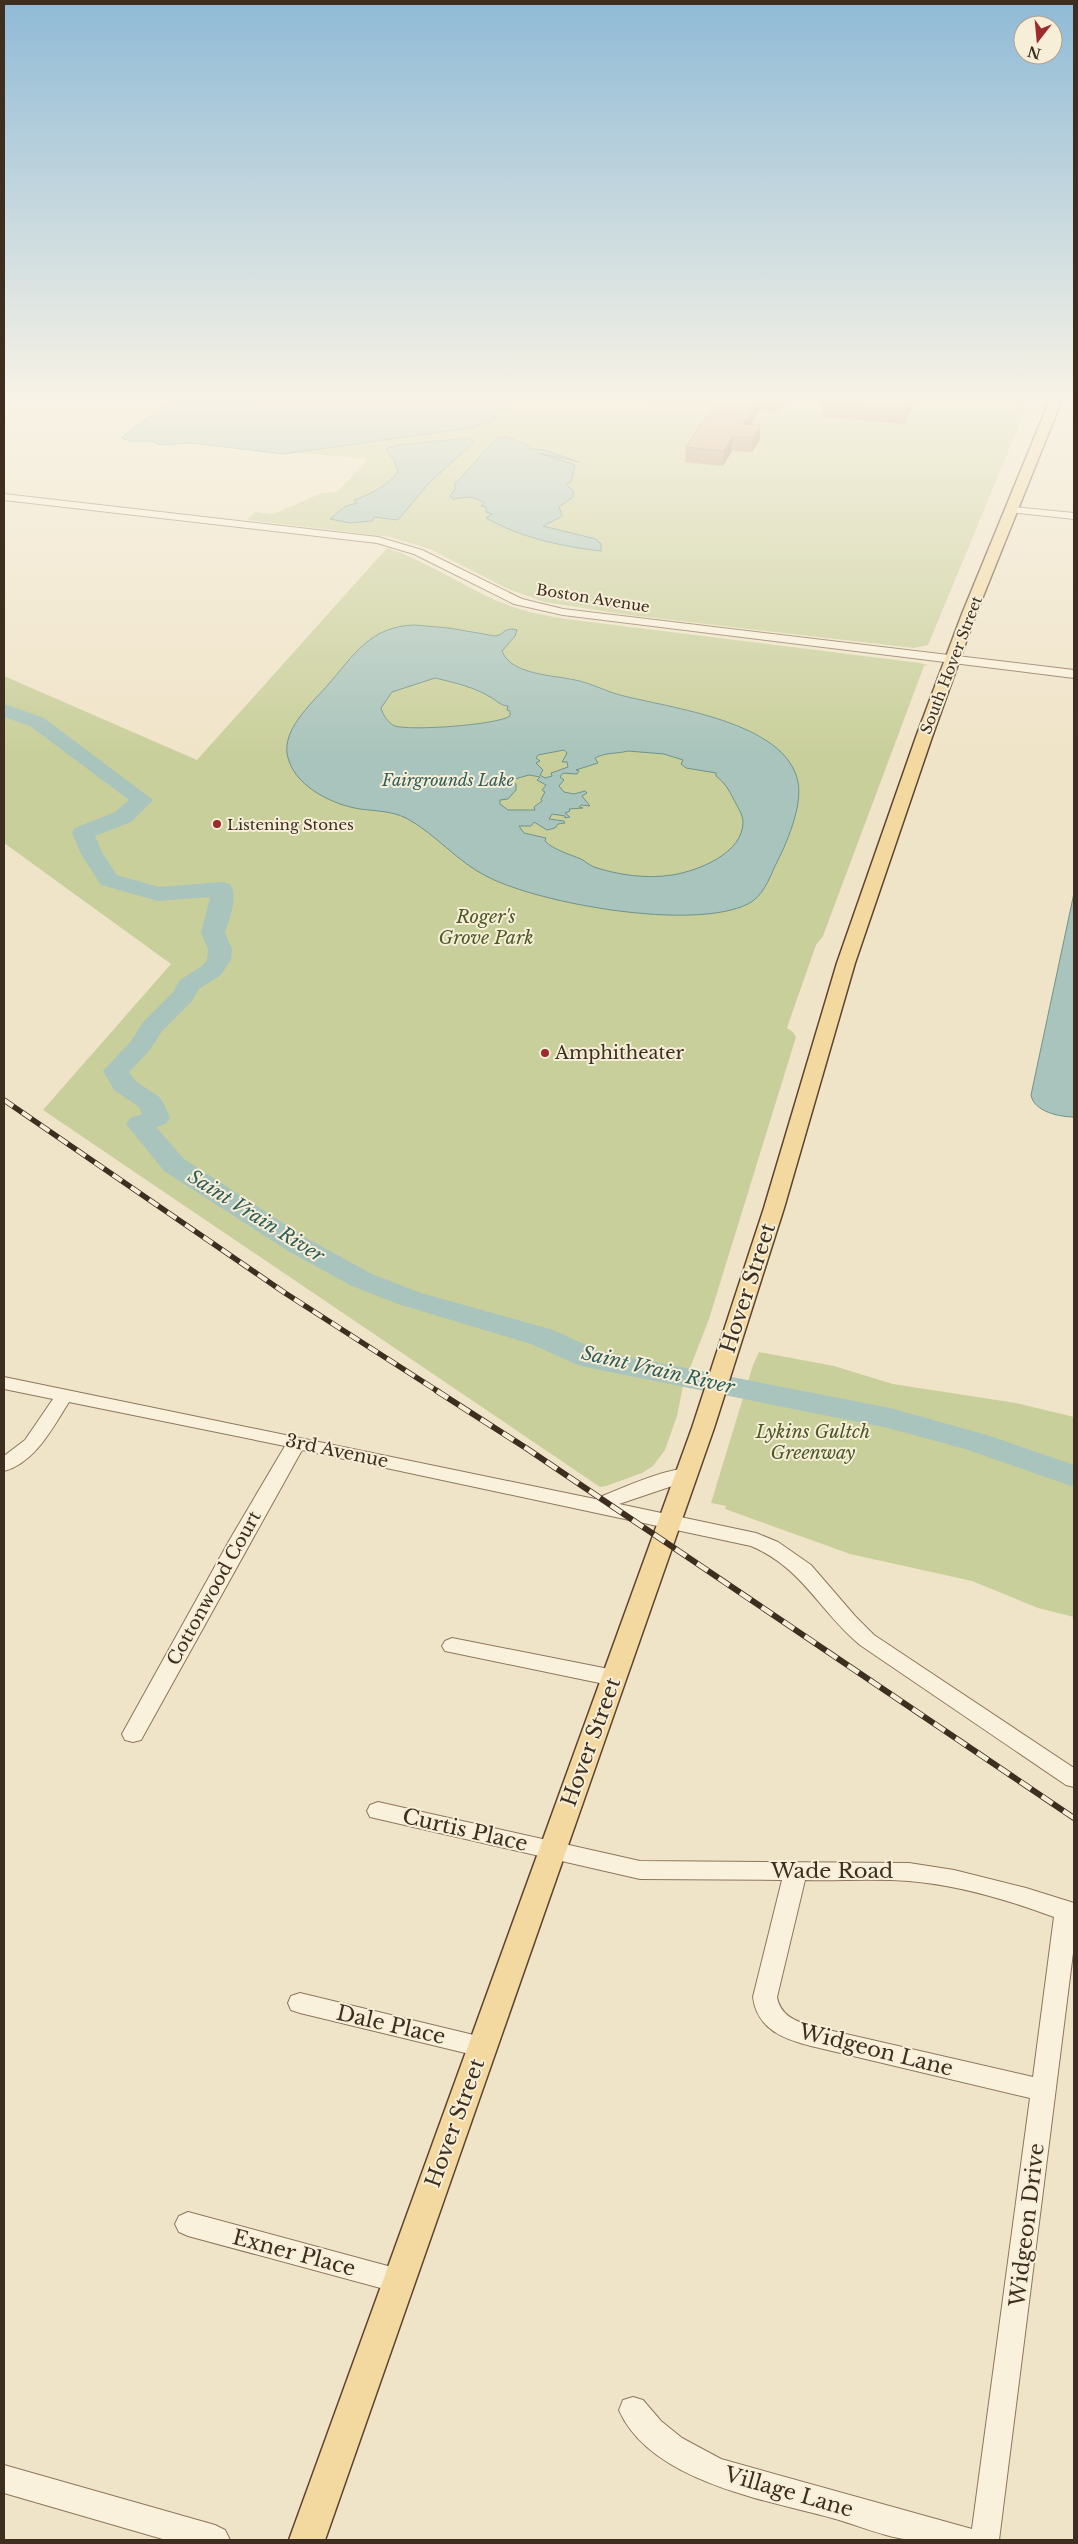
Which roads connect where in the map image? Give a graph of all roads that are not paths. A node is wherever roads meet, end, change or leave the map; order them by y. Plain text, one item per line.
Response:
1 (167, 516) edge
2 (1011, 516) edge
3 (952, 659) junction
4 (1074, 674) edge
5 (855, 936) joint
6 (4, 1383) edge
7 (64, 1396) junction
8 (296, 1443) junction
9 (4, 1465) edge
10 (686, 1474) junction
11 (595, 1506) junction
12 (669, 1522) junction
13 (452, 1646) dead end
14 (614, 1678) junction
15 (133, 1734) dead end
16 (1074, 1779) edge
17 (378, 1811) dead end
18 (552, 1850) junction
19 (594, 1860) joint
20 (796, 1870) junction
21 (1070, 1912) edge
22 (300, 2003) dead end
23 (482, 2047) junction
24 (1044, 2090) junction
25 (188, 2224) dead end
26 (399, 2281) junction
27 (633, 2410) dead end
28 (4, 2479) edge
29 (215, 2540) edge
30 (307, 2540) edge
31 (963, 2540) edge
32 (985, 2540) edge

1 - 3 street, Boston Avenue
2 - 3 main road, South Hover Street
3 - 4 street, Boston Avenue
3 - 5 main road, South Hover Street
5 - 10 main road, Hover Street
6 - 7 street, 3rd Avenue
7 - 8 street, 3rd Avenue
7 - 9 street
8 - 11 street, 3rd Avenue
8 - 15 street, Cottonwood Court
10 - 11 street
10 - 12 main road, Hover Street
11 - 12 street, 3rd Avenue
12 - 14 main road, Hover Street
12 - 16 street, 3rd Avenue
13 - 14 street
14 - 18 main road, Hover Street
17 - 18 street, Curtis Place
18 - 19 street, Curtis Place
18 - 23 main road, Hover Street
19 - 20 street, Wade Road
20 - 21 street, Wade Road
20 - 24 street, Widgeon Lane
21 - 24 street, Widgeon Drive
22 - 23 street, Dale Place
23 - 26 main road, Hover Street
24 - 32 street, Widgeon Drive
25 - 26 street, Exner Place
26 - 30 main road, Hover Street
27 - 31 street, Village Lane
28 - 29 street

